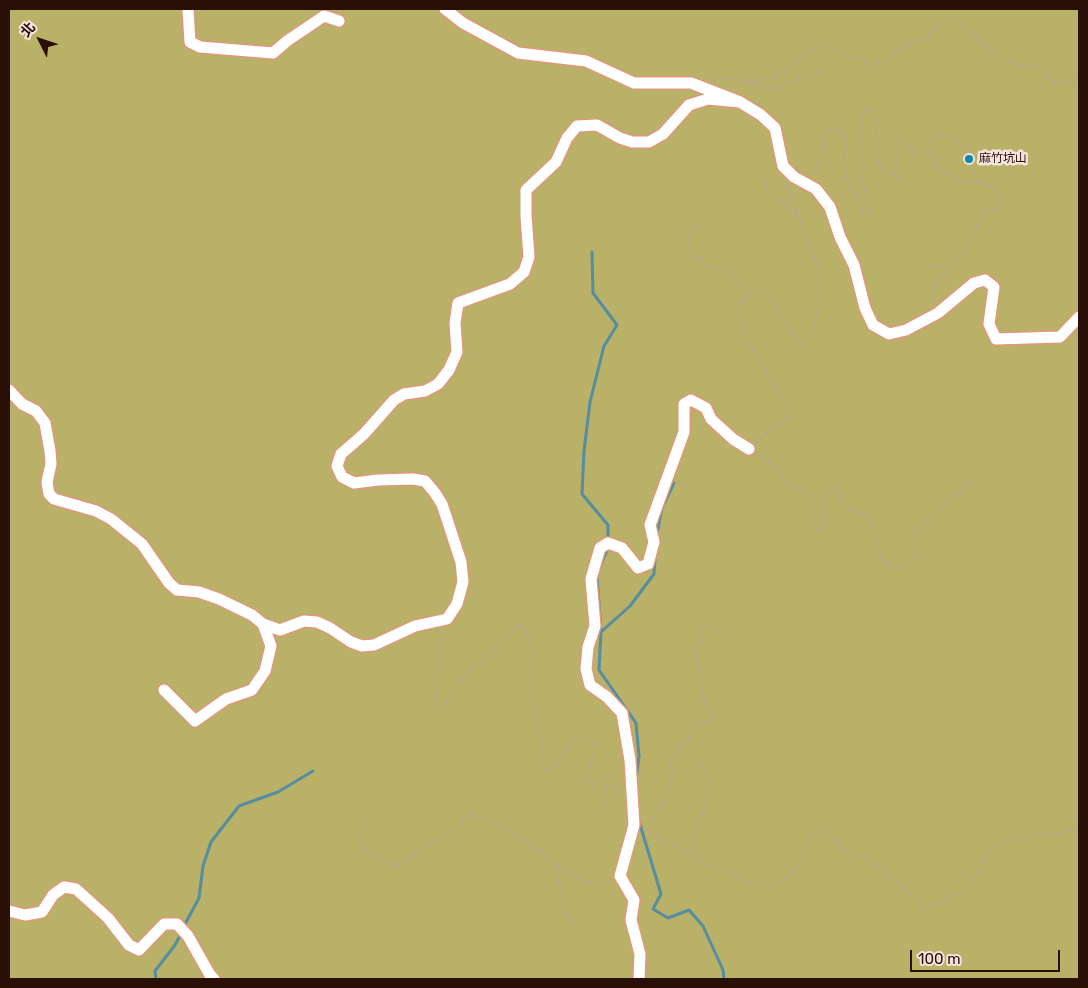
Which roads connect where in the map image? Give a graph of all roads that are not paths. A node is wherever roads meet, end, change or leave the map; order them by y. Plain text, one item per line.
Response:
1 (188, 9) edge
2 (444, 9) edge
3 (340, 21) dead end
4 (740, 102) junction
5 (1079, 318) edge
6 (9, 390) edge
7 (749, 449) road end
8 (263, 624) junction
9 (164, 690) dead end
10 (9, 910) edge
11 (214, 979) edge
12 (639, 979) edge

1 - 3 street
2 - 4 street
4 - 5 street
4 - 8 street
6 - 8 street
7 - 12 street
8 - 9 street
10 - 11 street

